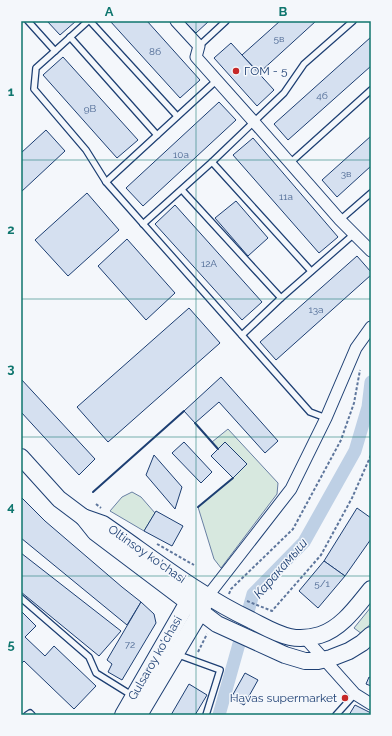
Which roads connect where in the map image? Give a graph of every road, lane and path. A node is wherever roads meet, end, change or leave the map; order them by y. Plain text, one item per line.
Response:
1 (28, 21) edge
2 (89, 21) edge
3 (176, 21) edge
4 (226, 21) edge
5 (353, 21) edge
6 (70, 37) junction
7 (199, 46) junction
8 (55, 51) junction
9 (216, 80) junction
10 (371, 90) edge
11 (177, 116) junction
12 (254, 122) junction
13 (157, 134) junction
14 (212, 162) junction
15 (290, 163) junction
16 (106, 182) junction
17 (182, 190) junction
18 (371, 193) edge
19 (340, 220) junction
20 (144, 224) junction
21 (354, 234) junction
22 (371, 251) edge
23 (311, 271) junction
24 (281, 298) junction
25 (371, 328) edge
26 (242, 335) junction
27 (360, 368) dead end
28 (326, 418) junction
29 (371, 456) edge
30 (21, 457) edge
31 (83, 517) junction
32 (231, 589) dead end
33 (371, 589) edge
34 (207, 597) junction
35 (21, 598) edge
36 (244, 600) dead end
37 (188, 602) junction
38 (201, 611) junction
39 (212, 629) junction
40 (371, 635) edge
41 (305, 638) junction
42 (174, 654) junction
43 (196, 655) dead end
44 (324, 660) junction
45 (355, 694) junction
46 (133, 696) junction
47 (371, 704) edge
48 (27, 715) edge
49 (32, 715) edge
50 (123, 715) edge
51 (139, 715) edge
52 (206, 715) edge
53 (336, 715) edge

1 - 8 lane
2 - 6 lane
2 - 11 lane
3 - 7 street
4 - 7 lane
5 - 12 lane
6 - 8 lane
6 - 13 lane
7 - 9 street
8 - 16 lane
9 - 11 lane
9 - 12 street
10 - 15 lane
11 - 13 lane
12 - 14 lane
12 - 15 street
13 - 16 lane
14 - 17 lane
14 - 23 lane
15 - 19 street
16 - 20 lane
17 - 20 lane
17 - 24 lane
18 - 19 lane
19 - 21 street
20 - 26 lane
21 - 22 street
21 - 23 lane
23 - 24 lane
24 - 26 lane
25 - 28 street
26 - 28 lane
27 - 32 path
28 - 34 street
29 - 36 path
30 - 31 main road, Oltinsoy ko'chasi
31 - 34 main road, Oltinsoy ko'chasi
31 - 37 main road, Oltinsoy ko'chasi
33 - 41 main road
34 - 37 main road, Gulsaroy ko'chasi
34 - 38 main road, Gulsaroy ko'chasi
34 - 41 main road
35 - 46 lane
37 - 38 main road, Gulsaroy ko'chasi
37 - 46 main road, Gulsaroy ko'chasi
38 - 39 main road, Gulsaroy ko'chasi
38 - 42 main road, Gulsaroy ko'chasi
39 - 43 path
39 - 44 main road, Gulsaroy ko'chasi
40 - 44 main road, Gulsaroy ko'chasi
41 - 44 street
42 - 51 main road, Gulsaroy ko'chasi
42 - 52 lane
44 - 45 street
45 - 47 street
45 - 53 lane
46 - 50 main road, Gulsaroy ko'chasi
48 - 49 lane

